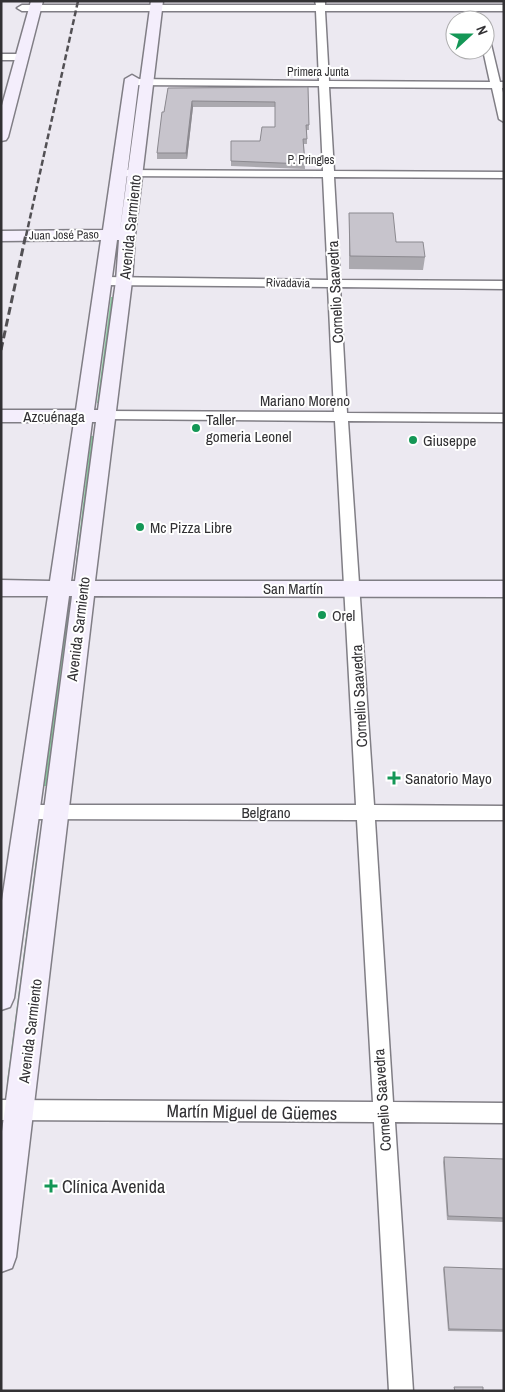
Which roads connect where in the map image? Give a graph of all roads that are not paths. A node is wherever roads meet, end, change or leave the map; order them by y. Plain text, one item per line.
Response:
1 (30, 4) edge
2 (149, 4) edge
3 (320, 4) edge
4 (476, 5) edge
5 (504, 8) edge
6 (17, 24) dead end
7 (12, 40) dead end
8 (5, 57) edge
9 (23, 57) junction
10 (492, 60) edge
11 (4, 72) dead end
12 (139, 82) junction
13 (323, 84) junction
14 (500, 85) edge
15 (504, 119) edge
16 (1, 137) edge
17 (127, 173) junction
18 (327, 174) junction
19 (504, 175) edge
20 (118, 235) junction
21 (1, 236) edge
22 (113, 281) junction
23 (335, 284) junction
24 (504, 285) edge
25 (1, 416) edge
26 (84, 416) junction
27 (106, 416) junction
28 (341, 417) junction
29 (504, 418) edge
30 (1, 588) edge
31 (60, 588) junction
32 (83, 588) junction
33 (353, 588) junction
34 (504, 589) edge
35 (28, 812) junction
36 (365, 812) junction
37 (57, 813) junction
38 (504, 813) edge
39 (1, 998) edge
40 (10, 1110) edge
41 (383, 1113) junction
42 (504, 1113) edge
43 (1, 1257) edge
44 (401, 1391) edge

1 - 2 street
1 - 6 main road
1 - 9 main road
2 - 3 street
2 - 12 main road, Avenida Sarmiento
3 - 4 street
3 - 13 street, Cornelio Saavedra
4 - 5 street
7 - 8 main road
8 - 9 street
8 - 11 main road
9 - 16 main road
10 - 14 street
12 - 13 street, Primera Junta
12 - 17 main road, Avenida Sarmiento
13 - 14 street, Primera Junta
13 - 18 street, Cornelio Saavedra
14 - 15 street
17 - 18 street, P. Pringles
17 - 20 main road, Avenida Sarmiento
18 - 19 street, P. Pringles
18 - 23 street, Cornelio Saavedra
20 - 21 main road, Juan José Paso
20 - 22 main road, Avenida Sarmiento
22 - 23 street, Rivadavia
22 - 26 main road, Avenida Sarmiento
22 - 27 main road, Avenida Sarmiento
23 - 24 street, Rivadavia
23 - 28 street, Cornelio Saavedra
25 - 26 main road, Azcuénaga
26 - 27 main road, Azcuénaga
26 - 31 main road, Avenida Sarmiento
27 - 28 street, Mariano Moreno
27 - 32 main road, Avenida Sarmiento
28 - 29 street, Mariano Moreno
28 - 33 street, Cornelio Saavedra
30 - 31 main road, San Martín
31 - 32 main road, San Martín
31 - 35 main road, Avenida Sarmiento
32 - 33 main road, San Martín
32 - 37 main road, Avenida Sarmiento
33 - 34 main road, San Martín
33 - 36 street, Cornelio Saavedra
35 - 37 street, Belgrano
35 - 39 main road, Avenida Sarmiento
36 - 37 street, Belgrano
36 - 38 street, Belgrano
36 - 41 street, Cornelio Saavedra
37 - 40 main road, Avenida Sarmiento
40 - 41 street, Martín Miguel de Güemes
40 - 43 main road, Avenida Sarmiento
41 - 42 street, Martín Miguel de Güemes
41 - 44 street, Cornelio Saavedra

